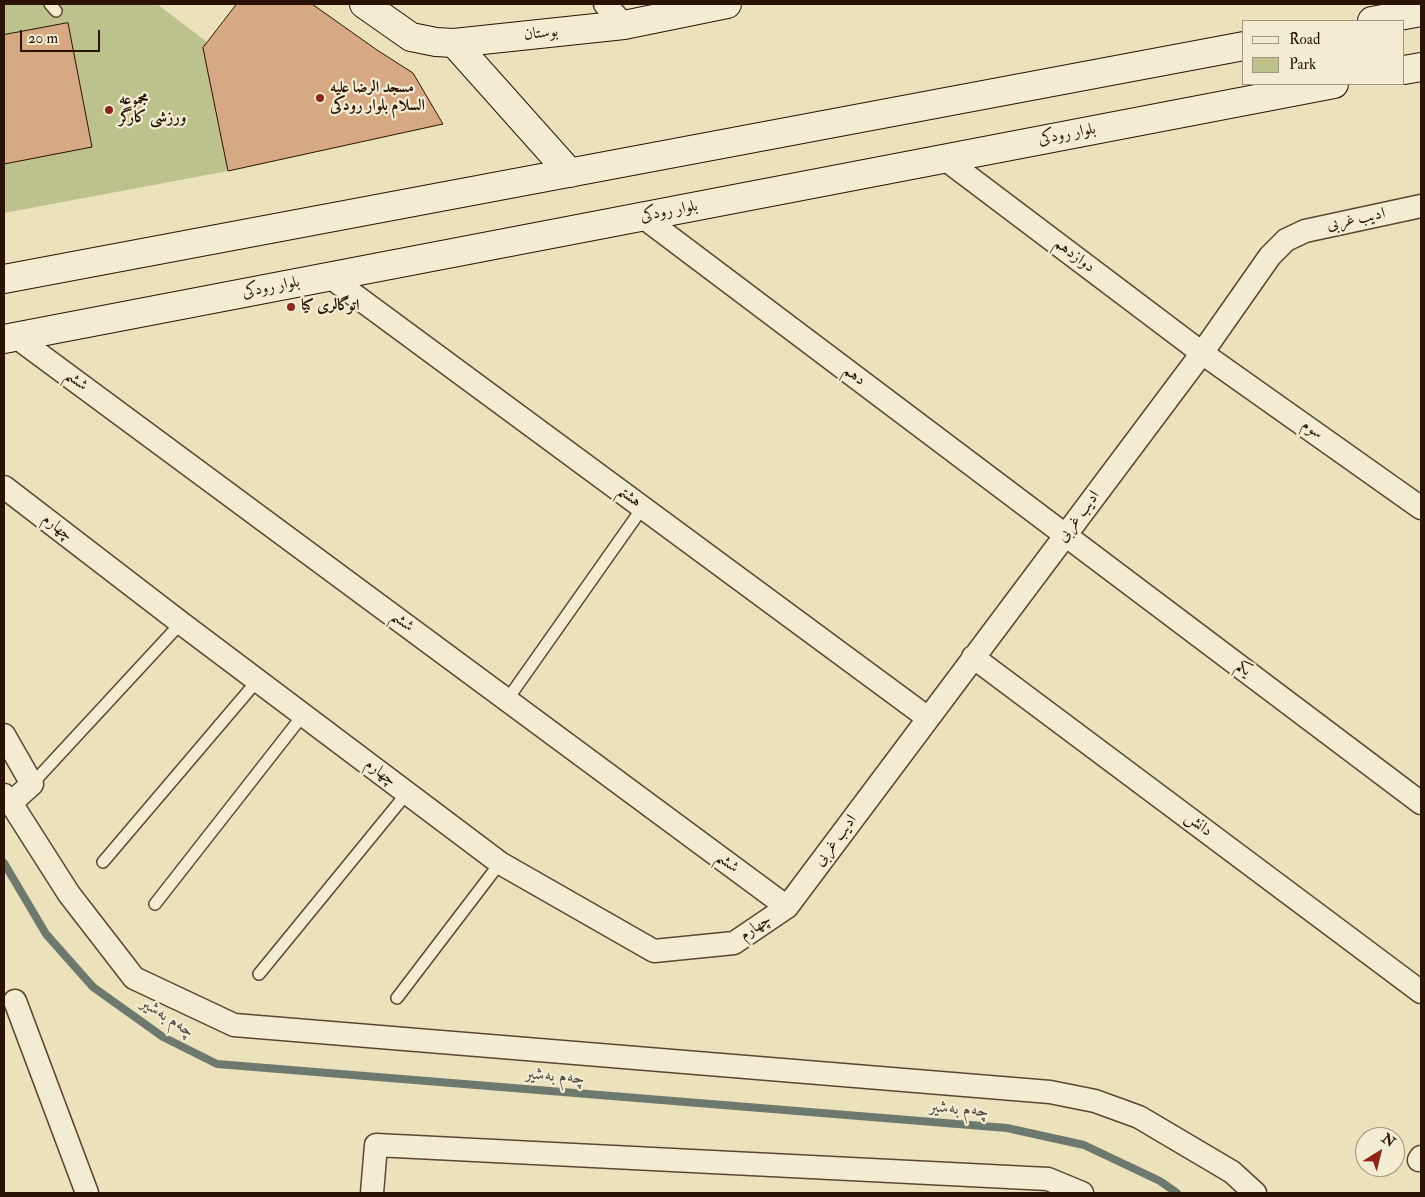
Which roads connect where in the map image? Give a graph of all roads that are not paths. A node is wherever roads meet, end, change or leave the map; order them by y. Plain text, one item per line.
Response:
1 (364, 4) edge
2 (605, 4) edge
3 (727, 4) edge
4 (1421, 12) edge
5 (1379, 14) edge
6 (624, 25) junction
7 (454, 43) junction
8 (1242, 46) edge
9 (1421, 67) edge
10 (1405, 70) edge
11 (1329, 85) edge
12 (945, 159) junction
13 (570, 173) junction
14 (1421, 206) edge
15 (643, 217) junction
16 (330, 276) junction
17 (4, 279) edge
18 (10, 338) edge
19 (1202, 352) junction
20 (4, 487) edge
21 (643, 507) junction
22 (1421, 508) edge
23 (1065, 535) junction
24 (181, 623) junction
25 (974, 657) junction
26 (257, 681) junction
27 (507, 700) junction
28 (303, 715) junction
29 (928, 718) junction
30 (4, 735) edge
31 (32, 784) junction
32 (407, 793) junction
33 (7, 799) edge
34 (1421, 803) edge
35 (103, 862) dead end
36 (500, 863) junction
37 (154, 904) dead end
38 (787, 907) junction
39 (259, 974) dead end
40 (1421, 992) edge
41 (397, 998) dead end
42 (15, 1001) dead end
43 (87, 1193) edge
44 (372, 1193) edge
45 (1082, 1193) edge
46 (1255, 1193) edge

1 - 7 main road, بوستان
2 - 6 street
3 - 6 main road, بوستان
4 - 5 main road
6 - 7 main road, بوستان
7 - 13 main road
8 - 13 main road
9 - 10 main road
11 - 12 main road, بلوار رودکی
12 - 15 main road, بلوار رودکی
12 - 19 street, دوازدهم
13 - 17 main road
14 - 19 street, ادیب غربی
15 - 16 main road, بلوار رودکی
15 - 23 street, دهم
16 - 18 main road, بلوار رودکی
16 - 21 street, هشتم
18 - 27 street, ششم
19 - 22 street, سوم
19 - 23 street, ادیب غربی
20 - 24 street, چهارم
21 - 27 lane
21 - 29 street, هشتم
23 - 25 street, ادیب غربی
23 - 34 street, یکم
24 - 26 street, چهارم
24 - 31 lane
25 - 29 street, ادیب غربی
25 - 40 street, دانش
26 - 28 street, چهارم
26 - 35 lane
27 - 38 street, ششم
28 - 32 street, چهارم
28 - 37 lane
29 - 38 street, ادیب غربی
30 - 31 street
31 - 33 street
32 - 36 street, چهارم
32 - 39 lane
33 - 46 street
36 - 38 street, چهارم
36 - 41 lane
42 - 43 street
44 - 45 street

